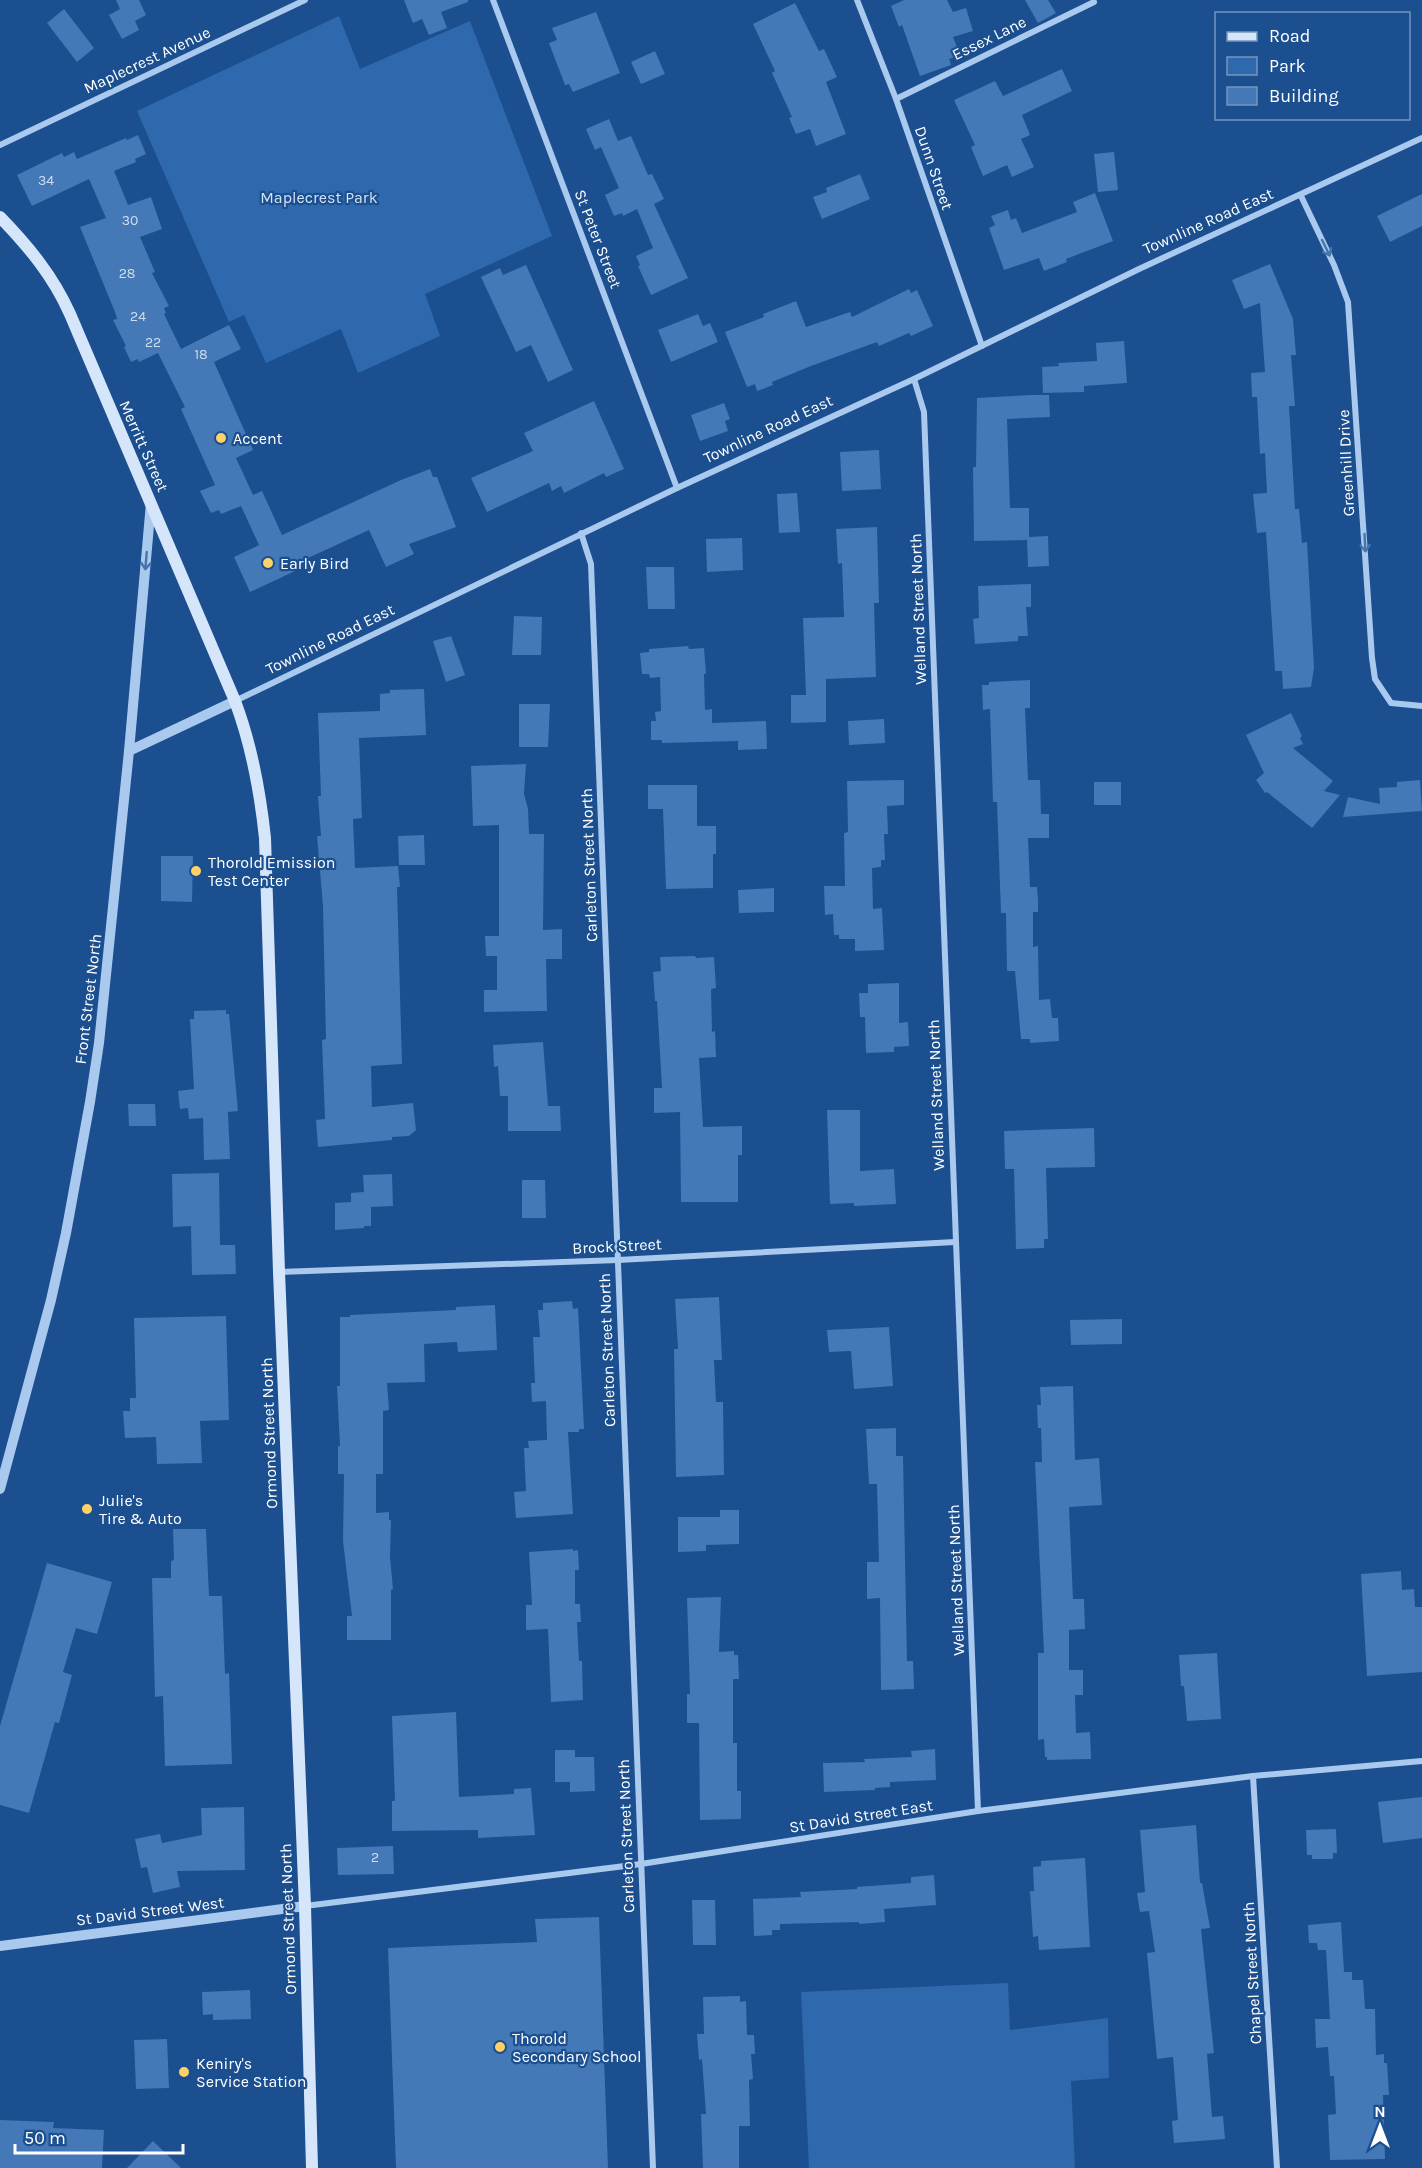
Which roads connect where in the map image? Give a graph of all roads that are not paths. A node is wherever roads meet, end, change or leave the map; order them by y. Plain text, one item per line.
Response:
1 (305, 0) edge
2 (493, 0) edge
3 (857, 0) edge
4 (1094, 2) dead end
5 (896, 99) junction
6 (1422, 138) edge
7 (0, 145) edge
8 (1301, 196) junction
9 (0, 217) edge
10 (982, 346) junction
11 (914, 379) junction
12 (677, 488) junction
13 (151, 502) junction
14 (581, 533) junction
15 (235, 701) junction
16 (1422, 706) edge
17 (129, 751) junction
18 (955, 1242) junction
19 (618, 1260) junction
20 (279, 1272) junction
21 (0, 1489) edge
22 (1422, 1761) edge
23 (1253, 1776) junction
24 (978, 1811) junction
25 (641, 1864) junction
26 (305, 1906) junction
27 (0, 1946) edge
28 (312, 2168) edge
29 (652, 2168) edge
30 (1277, 2168) edge

1 - 7 street, Maplecrest Avenue
2 - 12 street, St Peter Street
3 - 5 street, Dunn Street
4 - 5 street, Essex Lane
5 - 10 street, Dunn Street
6 - 8 street, Townline Road East
8 - 10 street, Townline Road East
8 -> 16 street, Greenhill Drive
9 - 13 main road, Merritt Street
10 - 11 street, Townline Road East
11 - 12 street, Townline Road East
11 - 18 street, Welland Street North
12 - 14 street, Townline Road East
13 - 15 main road, Merritt Street
13 -> 17 street, Front Street North
14 - 15 street, Townline Road East
14 - 19 street, Carleton Street North
15 - 17 street, Townline Road East
15 - 20 main road, Ormond Street North
17 - 21 street, Front Street North
18 - 19 street, Brock Street
18 - 24 street, Welland Street North
19 - 20 street, Brock Street
19 - 25 street, Carleton Street North
20 - 26 main road, Ormond Street North
22 - 23 street, St David Street East
23 - 24 street, St David Street East
23 - 30 street, Chapel Street North
24 - 25 street, St David Street East
25 - 26 street, St David Street East
25 - 29 street, Carleton Street North
26 - 27 street, St David Street West
26 - 28 main road, Ormond Street North

